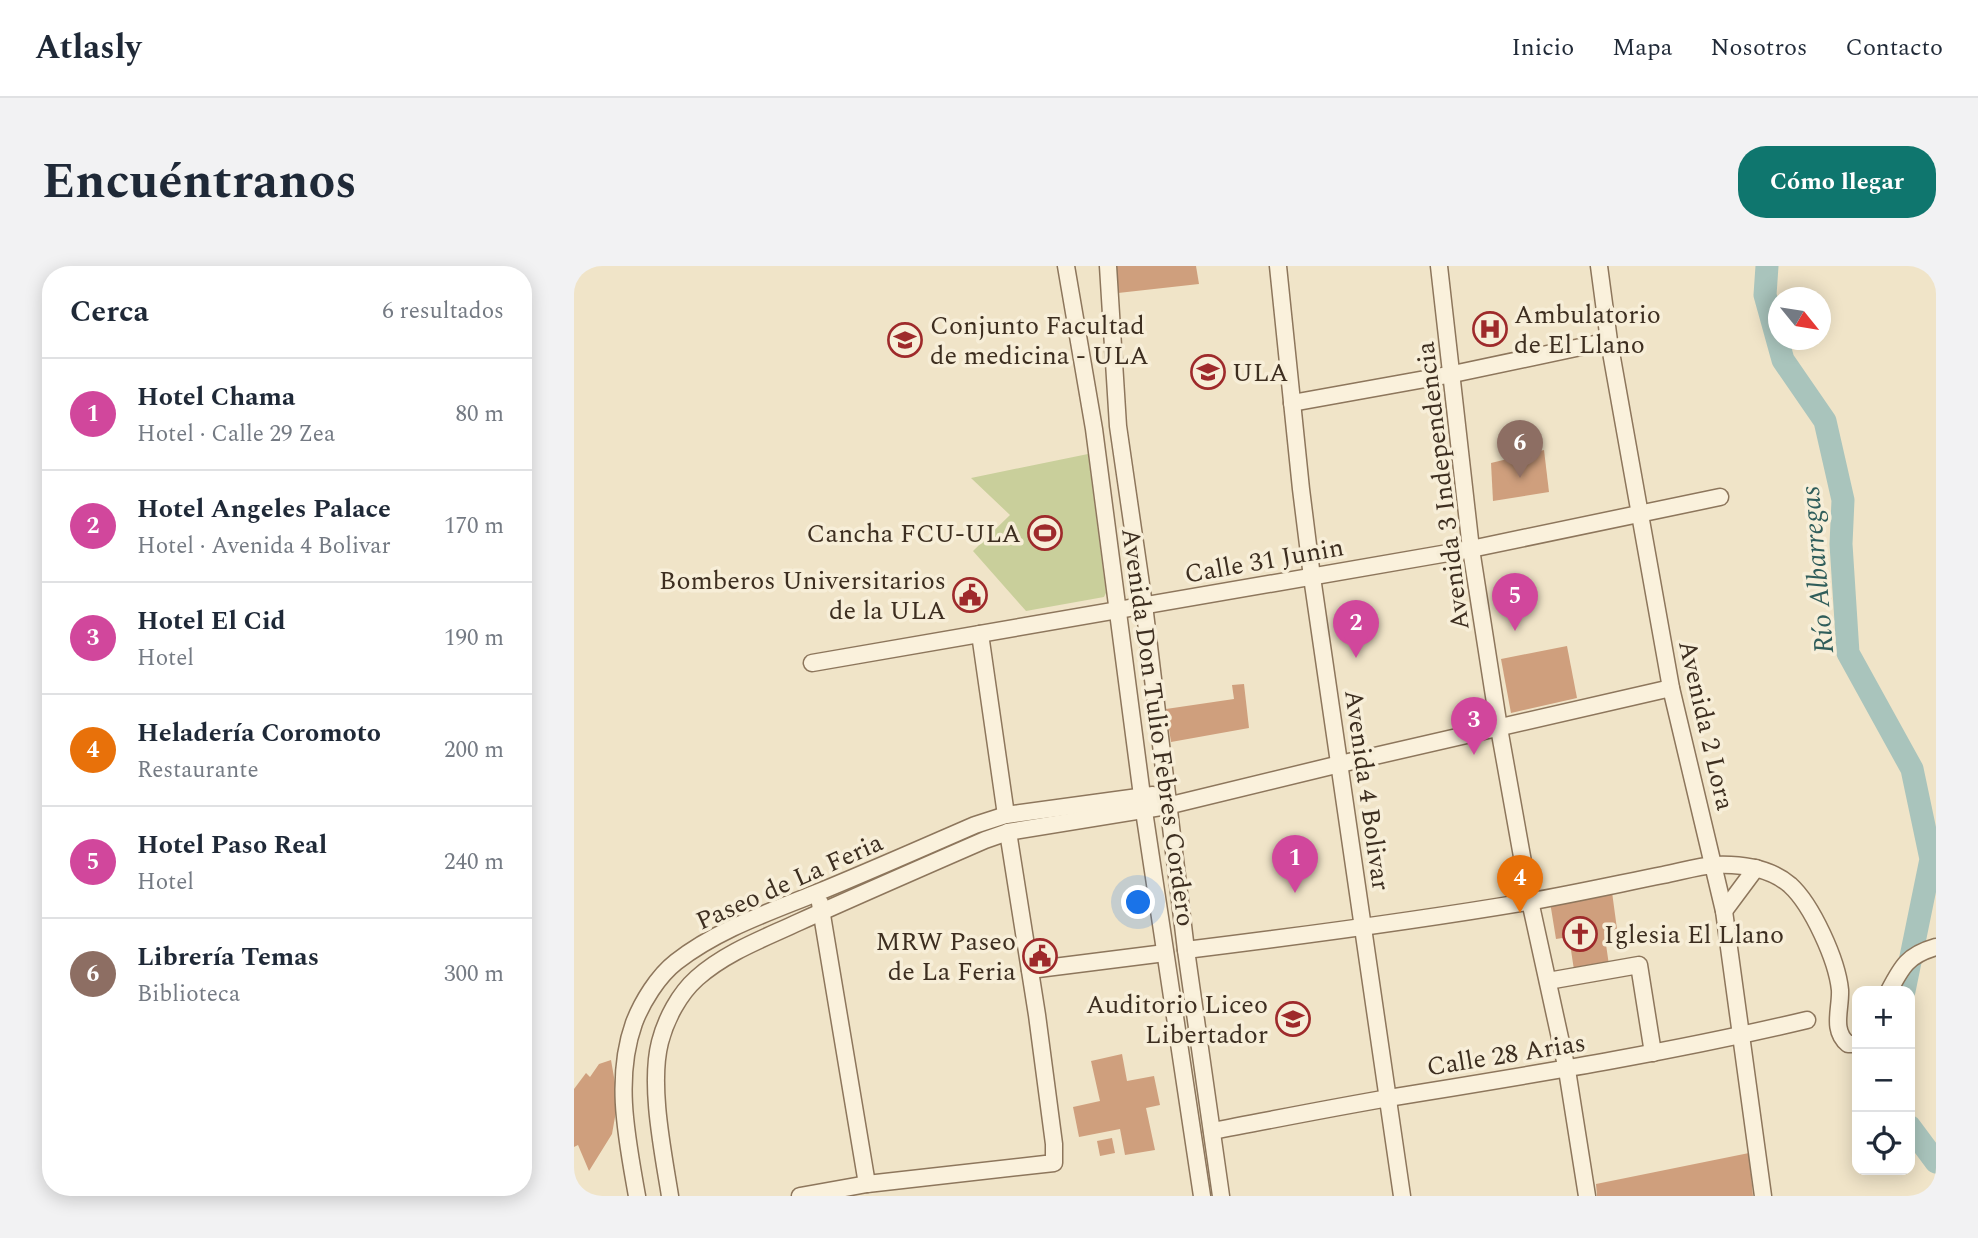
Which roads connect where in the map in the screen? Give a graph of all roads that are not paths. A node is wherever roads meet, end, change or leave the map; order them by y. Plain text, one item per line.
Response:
1 (1066, 266) edge
2 (1108, 266) edge
3 (1278, 266) edge
4 (1439, 266) edge
5 (1599, 266) edge
6 (1609, 341) junction
7 (1453, 374) junction
8 (1292, 403) junction
9 (1720, 497) dead end
10 (1640, 514) junction
11 (1471, 549) junction
12 (1312, 577) junction
13 (1144, 604) junction
14 (1117, 610) junction
15 (980, 634) junction
16 (812, 663) dead end
17 (1671, 688) junction
18 (1499, 728) junction
19 (1340, 764) junction
20 (1167, 799) junction
21 (1144, 804) junction
22 (1006, 815) junction
23 (1008, 832) junction
24 (1714, 865) junction
25 (1756, 868) junction
26 (817, 893) junction
27 (1530, 901) junction
28 (1724, 911) junction
29 (822, 912) junction
30 (1363, 928) junction
31 (1936, 947) edge
32 (1185, 950) junction
33 (1165, 953) junction
34 (1030, 970) junction
35 (1548, 981) junction
36 (1892, 985) edge
37 (1807, 1020) dead end
38 (1741, 1036) junction
39 (1852, 1044) edge
40 (1653, 1053) junction
41 (1567, 1069) junction
42 (1386, 1099) junction
43 (1212, 1131) junction
44 (867, 1184) junction
45 (637, 1196) edge
46 (670, 1196) edge
47 (800, 1196) edge
48 (1202, 1196) edge
49 (1221, 1196) edge
50 (1402, 1196) edge
51 (1587, 1196) edge
52 (1763, 1196) edge

1 - 14 street, Avenida Don Tulio Febres Cordero
2 - 13 street, Avenida Don Tulio Febres Cordero
3 - 8 street, Avenida 4 Bolivar
4 - 7 street, Avenida 3 Independencia
5 - 6 street, Avenida 2 Lora
6 - 7 street
6 - 10 street, Avenida 2 Lora
7 - 8 street
7 - 11 street, Avenida 3 Independencia
8 - 12 street, Avenida 4 Bolivar
9 - 10 street, Calle 31 Junin
10 - 11 street, Calle 31 Junin
10 - 17 street, Avenida 2 Lora
11 - 12 street, Calle 31 Junin
11 - 18 street, Avenida 3 Independencia
12 - 13 street, Calle 31 Junin
12 - 19 street, Avenida 4 Bolivar
13 - 14 street, Calle 31 Junin
13 - 20 street, Avenida Don Tulio Febres Cordero
14 - 15 street, Calle 31 Junin
14 - 21 street, Avenida Don Tulio Febres Cordero
15 - 16 street, Calle 31 Junin
15 - 22 street
17 - 18 street
17 - 24 street, Avenida 2 Lora
18 - 19 street
18 - 27 street, Avenida 3 Independencia
19 - 20 street
19 - 30 street, Avenida 4 Bolivar
20 - 21 street
20 - 32 street, Avenida Don Tulio Febres Cordero
21 - 22 street, Paseo de La Feria
21 - 23 street, Paseo de La Feria
21 - 33 street, Avenida Don Tulio Febres Cordero
22 - 26 street, Paseo de La Feria
23 - 29 street, Paseo de La Feria
23 - 34 street
24 - 25 street
24 - 27 street
24 - 28 street, Avenida 2 Lora
25 - 28 street
25 - 39 street
26 - 29 street
26 - 45 street, Paseo de La Feria
27 - 30 street
27 - 35 street, Avenida 3 Independencia
28 - 38 street, Avenida 2 Lora
29 - 44 street
29 - 46 street, Paseo de La Feria
30 - 32 street
30 - 42 street, Avenida 4 Bolivar
31 - 36 street
32 - 43 street, Avenida Don Tulio Febres Cordero
33 - 34 street
33 - 48 street, Avenida Don Tulio Febres Cordero
34 - 44 street
35 - 40 street
35 - 41 street, Avenida 3 Independencia
37 - 38 street, Calle 28 Arias
38 - 40 street, Calle 28 Arias
38 - 52 street, Avenida 2 Lora
40 - 41 street, Calle 28 Arias
41 - 42 street, Calle 28 Arias
41 - 51 street, Avenida 3 Independencia
42 - 43 street, Calle 28 Arias
42 - 50 street, Avenida 4 Bolivar
43 - 49 street, Avenida Don Tulio Febres Cordero
44 - 47 street

